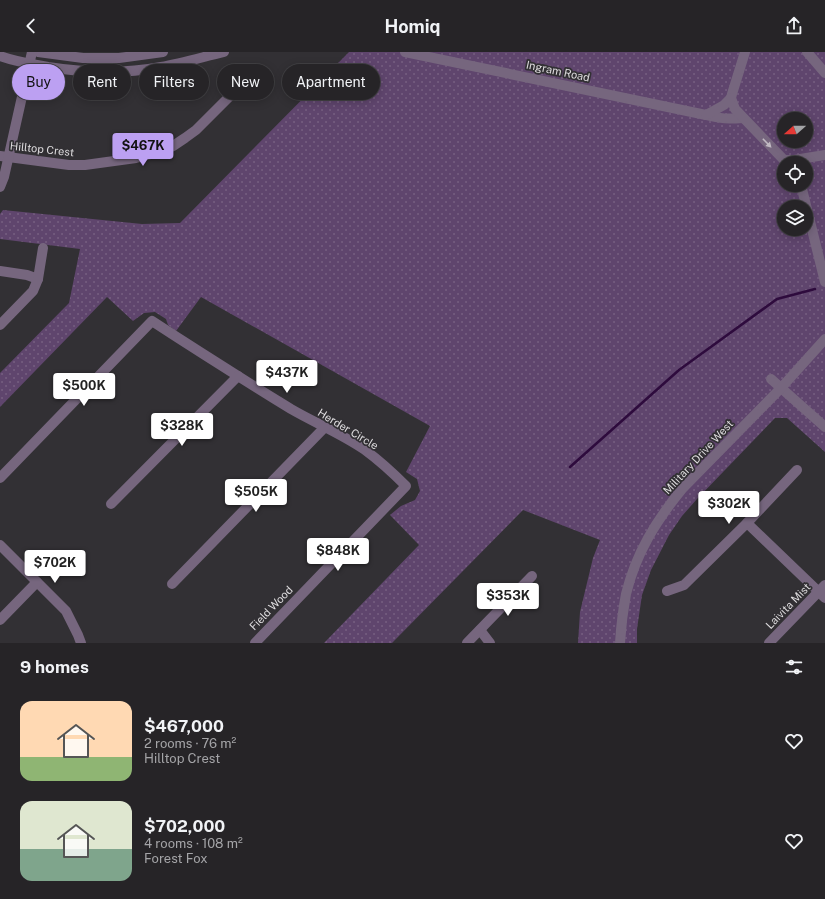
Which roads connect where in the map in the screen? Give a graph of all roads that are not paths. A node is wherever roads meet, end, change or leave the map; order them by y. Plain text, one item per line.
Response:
1 (32, 52) edge
2 (38, 52) edge
3 (163, 52) edge
4 (224, 52) edge
5 (405, 52) edge
6 (745, 52) edge
7 (807, 52) edge
8 (0, 56) edge
9 (30, 64) joint
10 (65, 69) edge
11 (825, 73) edge
12 (731, 98) junction
13 (20, 100) edge
14 (226, 100) edge
15 (706, 115) junction
16 (743, 118) junction
17 (825, 155) edge
18 (780, 156) edge
19 (4, 157) edge
20 (813, 159) edge
21 (0, 187) edge
22 (803, 192) edge
23 (43, 248) dead end
24 (0, 271) edge
25 (38, 279) junction
26 (825, 282) edge
27 (0, 325) edge
28 (825, 339) edge
29 (238, 376) junction
30 (771, 379) dead end
31 (781, 388) junction
32 (325, 427) junction
33 (825, 427) edge
34 (797, 470) dead end
35 (0, 478) edge
36 (406, 486) joint
37 (111, 504) dead end
38 (747, 523) junction
39 (0, 545) edge
40 (532, 576) dead end
41 (37, 582) junction
42 (172, 584) dead end
43 (823, 591) edge
44 (667, 592) dead end
45 (0, 620) edge
46 (480, 630) junction
47 (81, 643) edge
48 (254, 643) edge
49 (467, 643) edge
50 (490, 643) edge
51 (620, 643) edge
52 (769, 643) edge

1 - 9 street
2 - 3 street
4 - 10 street
5 - 15 street, Ingram Road
6 - 12 street
7 - 11 street
8 - 9 street
12 - 15 street
12 - 16 street
13 - 19 street
14 - 19 street, Hilltop Crest
15 - 16 street, Ingram Road
16 -> 18 street
17 - 20 street
19 - 21 street
22 - 26 street
23 - 25 street
24 - 25 street
25 - 27 street
28 - 31 street, Military Drive West
29 - 32 street, Herder Circle
29 - 35 street, Herder Circle
29 - 37 street
30 - 31 street
31 - 33 street
31 - 51 street, Military Drive West
32 - 36 street, Herder Circle
32 - 42 street
34 - 38 street
36 - 48 street, Field Wood
38 - 43 street
38 - 44 street
39 - 41 street
40 - 46 street
41 - 45 street
41 - 47 street
43 - 52 street, Laivita Mist
46 - 49 street
46 - 50 street

